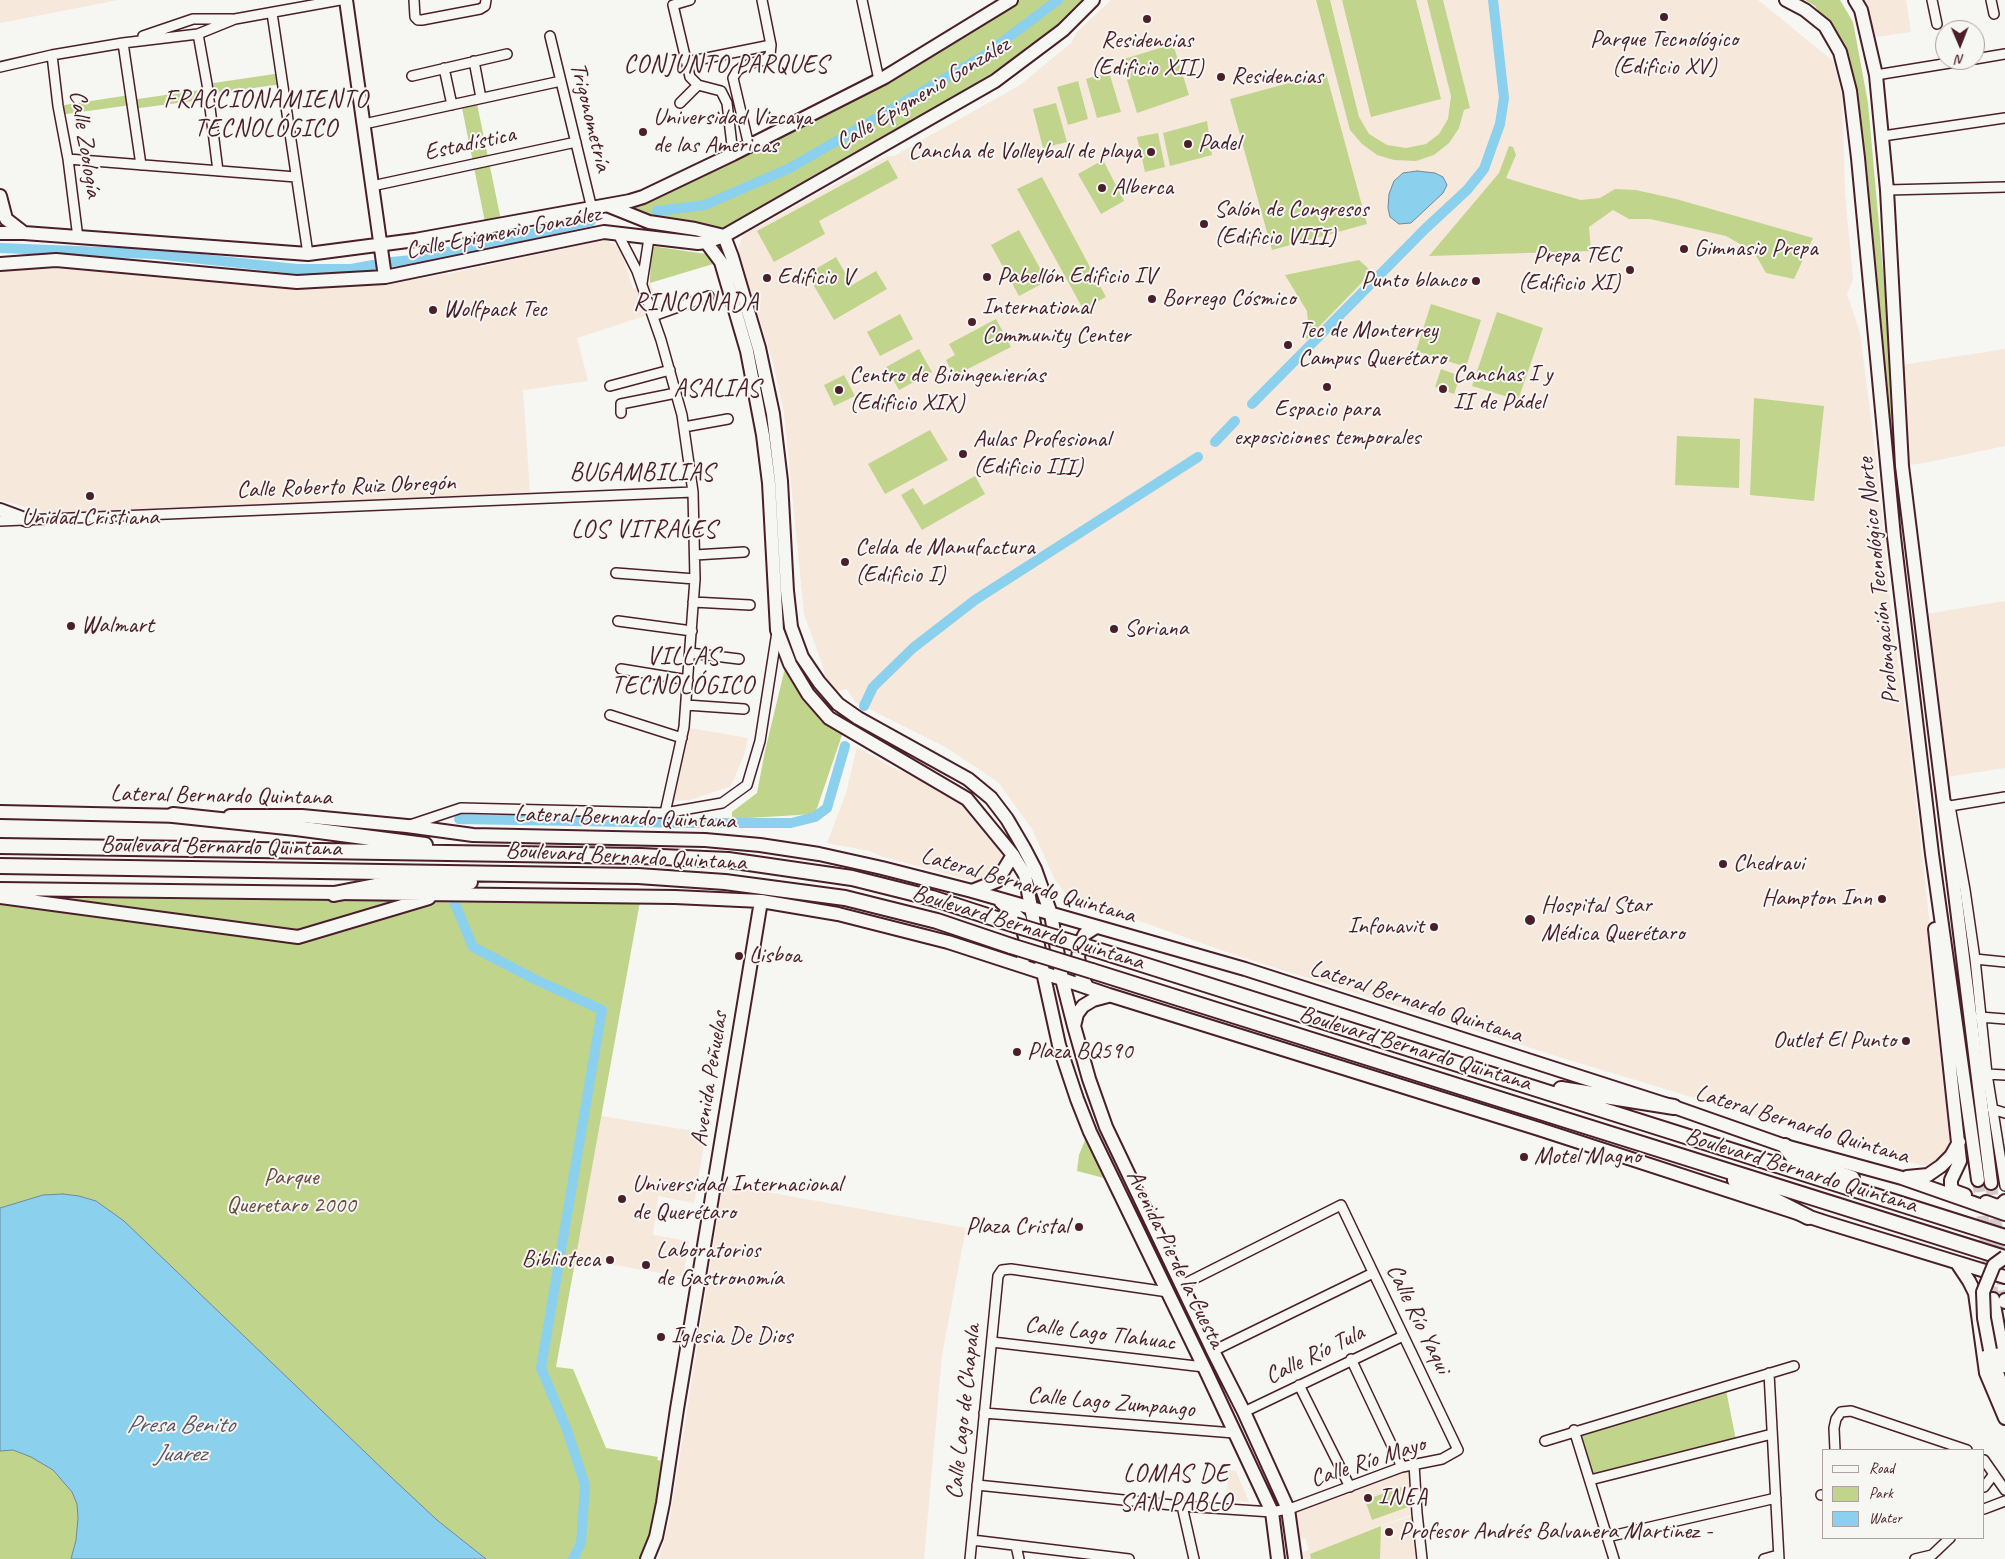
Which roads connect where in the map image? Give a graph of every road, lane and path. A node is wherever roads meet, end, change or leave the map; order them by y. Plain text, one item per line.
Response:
1 (340, 0) edge
2 (346, 0) edge
3 (414, 0) edge
4 (486, 0) edge
5 (690, 0) edge
6 (762, 0) edge
7 (862, 0) edge
8 (1011, 0) edge
9 (1093, 0) edge
10 (1786, 0) edge
11 (1855, 0) edge
12 (1932, 0) edge
13 (1991, 0) edge
14 (272, 13) junction
15 (1994, 14) dead end
16 (235, 20) junction
17 (1935, 20) edge
18 (198, 34) junction
19 (550, 36) dead end
20 (123, 43) junction
21 (771, 45) junction
22 (507, 54) dead end
23 (2005, 54) edge
24 (52, 55) junction
25 (1985, 57) edge
26 (474, 62) junction
27 (687, 62) junction
28 (1935, 65) edge
29 (0, 67) edge
30 (444, 68) junction
31 (1876, 75) junction
32 (412, 76) dead end
33 (879, 80) junction
34 (561, 82) junction
35 (698, 86) junction
36 (481, 98) junction
37 (680, 103) dead end
38 (739, 104) junction
39 (452, 105) junction
40 (728, 107) junction
41 (2005, 118) edge
42 (364, 124) junction
43 (1883, 136) junction
44 (576, 142) junction
45 (749, 146) junction
46 (733, 154) junction
47 (68, 160) junction
48 (141, 165) junction
49 (218, 171) junction
50 (296, 177) junction
51 (372, 186) junction
52 (2005, 187) edge
53 (1887, 190) junction
54 (0, 196) edge
55 (609, 206) junction
56 (592, 208) junction
57 (0, 233) edge
58 (24, 233) junction
59 (618, 234) junction
60 (724, 236) junction
61 (78, 238) junction
62 (649, 238) junction
63 (706, 242) junction
64 (380, 245) junction
65 (308, 254) junction
66 (0, 264) edge
67 (385, 277) junction
68 (642, 286) junction
69 (709, 296) dead end
70 (653, 316) junction
71 (670, 370) junction
72 (610, 386) dead end
73 (676, 393) junction
74 (621, 413) dead end
75 (728, 419) dead end
76 (684, 427) junction
77 (693, 492) junction
78 (0, 510) edge
79 (27, 520) junction
80 (0, 521) edge
81 (1910, 536) junction
82 (1894, 537) junction
83 (744, 552) dead end
84 (695, 555) junction
85 (616, 573) dead end
86 (695, 579) junction
87 (693, 602) junction
88 (750, 605) dead end
89 (618, 621) dead end
90 (777, 630) junction
91 (692, 631) junction
92 (690, 653) junction
93 (739, 659) dead end
94 (621, 669) dead end
95 (688, 680) junction
96 (686, 704) junction
97 (744, 709) dead end
98 (610, 715) dead end
99 (682, 738) junction
100 (2005, 797) edge
101 (1946, 804) junction
102 (0, 812) edge
103 (665, 812) junction
104 (173, 816) junction
105 (407, 826) junction
106 (0, 846) edge
107 (439, 850) junction
108 (1932, 854) junction
109 (1013, 855) junction
110 (0, 866) edge
111 (1031, 874) junction
112 (464, 883) junction
113 (444, 886) junction
114 (0, 889) edge
115 (972, 891) junction
116 (334, 894) joint
117 (0, 897) edge
118 (995, 898) junction
119 (761, 901) junction
120 (1032, 909) junction
121 (1052, 914) junction
122 (1096, 926) junction
123 (1975, 959) junction
124 (2005, 962) edge
125 (1018, 965) junction
126 (1043, 972) junction
127 (1062, 979) junction
128 (1088, 988) junction
129 (1109, 995) junction
130 (1980, 1017) junction
131 (2005, 1019) edge
132 (1074, 1026) junction
133 (1987, 1074) junction
134 (2005, 1076) edge
135 (1514, 1082) junction
136 (1674, 1107) junction
137 (1992, 1109) junction
138 (2005, 1113) edge
139 (1959, 1142) junction
140 (1785, 1146) junction
141 (1696, 1161) junction
142 (1902, 1178) junction
143 (2005, 1186) edge
144 (2005, 1201) edge
145 (1916, 1208) junction
146 (2005, 1214) edge
147 (1808, 1217) junction
148 (2005, 1237) edge
149 (2005, 1258) edge
150 (1957, 1263) junction
151 (1373, 1273) junction
152 (2005, 1277) edge
153 (1182, 1285) junction
154 (1168, 1292) junction
155 (2001, 1301) tunnel mouth
156 (1403, 1336) junction
157 (992, 1342) junction
158 (1213, 1351) junction
159 (1351, 1360) junction
160 (1794, 1366) dead end
161 (2005, 1366) edge
162 (1204, 1367) junction
163 (1769, 1373) junction
164 (1298, 1385) junction
165 (2005, 1397) edge
166 (1244, 1412) junction
167 (984, 1413) junction
168 (2005, 1418) edge
169 (1574, 1430) junction
170 (1234, 1433) junction
171 (1772, 1434) junction
172 (1545, 1441) dead end
173 (1834, 1449) edge
174 (1964, 1449) edge
175 (1458, 1450) joint
176 (1985, 1461) edge
177 (1414, 1464) junction
178 (1402, 1467) junction
179 (1994, 1474) junction
180 (1590, 1480) junction
181 (977, 1485) junction
182 (1985, 1486) edge
183 (1350, 1487) junction
184 (2005, 1490) edge
185 (1776, 1498) junction
186 (2005, 1501) edge
187 (1182, 1506) junction
188 (1985, 1508) edge
189 (1288, 1509) junction
190 (1272, 1512) junction
191 (1607, 1537) junction
192 (1949, 1539) edge
193 (972, 1540) junction
194 (1016, 1546) junction
195 (1079, 1556) edge
196 (1778, 1557) edge
197 (647, 1559) edge
198 (970, 1559) edge
199 (1019, 1559) edge
200 (1129, 1559) edge
201 (1194, 1559) edge
202 (1278, 1559) edge
203 (1294, 1559) edge
204 (1422, 1559) edge
205 (1614, 1559) edge
206 (1764, 1559) edge
207 (1915, 1559) edge

1 - 14 street
2 - 42 main road
3 - 4 street
5 - 27 street
6 - 21 street
7 - 33 street
8 - 33 main road, Calle Epigmenio González
9 - 60 main road, Calle Epigmenio González
10 - 82 main road, Prolongación Tecnológico Norte
11 - 31 main road, Prolongación Tecnológico Norte
12 - 17 street
13 - 15 street
14 - 16 street
14 - 50 street
16 - 18 street
16 - 20 street
18 - 20 street
18 - 49 street
19 - 34 street, Trigonometría
20 - 24 street
20 - 48 street
21 - 27 street
21 - 38 street
22 - 26 street
23 - 25 street
24 - 29 street
24 - 47 street, Calle Zoología
26 - 30 street
26 - 36 street
27 - 35 street
28 - 31 street
30 - 32 street
30 - 39 street
31 - 43 main road, Prolongación Tecnológico Norte
33 - 45 main road, Calle Epigmenio González
34 - 36 street
34 - 44 street, Trigonometría
35 - 37 street
35 - 40 street
36 - 39 street
38 - 40 street
38 - 45 street
39 - 42 street
40 - 46 street
41 - 43 street
42 - 51 main road
43 - 53 main road, Prolongación Tecnológico Norte
44 - 51 street, Estadística
44 - 56 street, Trigonometría
45 - 46 main road, Calle Epigmenio González
46 - 55 main road, Calle Epigmenio González
47 - 48 street
47 - 61 street, Calle Zoología
48 - 49 street
49 - 50 street
50 - 65 street
51 - 64 main road
52 - 53 street
53 - 81 main road, Prolongación Tecnológico Norte
54 - 58 main road
55 - 56 main road, Calle Epigmenio González
55 - 60 main road
56 - 64 main road, Calle Epigmenio González
57 - 58 main road, Calle Epigmenio González
58 - 61 main road, Calle Epigmenio González
59 - 62 main road, Calle Epigmenio González
59 - 67 main road, Calle Epigmenio González
59 - 68 street
60 - 63 main road, Calle Epigmenio González
60 - 111 main road
61 - 65 main road, Calle Epigmenio González
62 - 63 main road, Calle Epigmenio González
62 - 68 street
63 - 90 main road
64 - 65 main road, Calle Epigmenio González
64 - 67 main road
66 - 67 main road, Calle Epigmenio González
68 - 70 street
69 - 70 street
70 - 71 street
71 - 72 street
71 - 73 street
73 - 74 street
73 - 76 street
75 - 76 street
76 - 77 street
77 - 79 street, Calle Roberto Ruiz Obregón
77 - 84 street
78 - 79 main road
79 - 80 street, Calle Roberto Ruiz Obregón
81 - 82 main road
81 - 101 main road, Prolongación Tecnológico Norte
82 - 108 main road, Prolongación Tecnológico Norte
83 - 84 street
84 - 86 street
85 - 86 street
86 - 87 street
87 - 88 street
87 - 91 street
89 - 91 street
90 - 103 street
90 - 109 main road
91 - 92 street
92 - 93 street
92 - 95 street
94 - 95 street
95 - 96 street
96 - 97 street
96 - 99 street
98 - 99 street
99 - 103 street
100 - 101 street
101 - 108 main road, Prolongación Tecnológico Norte
101 - 123 street
102 - 104 main road, Lateral Bernardo Quintana
103 - 105 street
104 - 105 main road, Lateral Bernardo Quintana
104 - 107 main road
105 - 115 main road, Lateral Bernardo Quintana
106 - 107 main road, Boulevard Bernardo Quintana
107 - 135 main road, Boulevard Bernardo Quintana, bridge
108 - 139 main road
109 - 111 main road
109 - 115 main road
110 - 113 main road, Boulevard Bernardo Quintana
111 - 120 main road, Avenida Pie de la Cuesta
111 - 121 main road, Avenida Pie de la Cuesta
112 - 113 main road, Boulevard Bernardo Quintana
112 - 119 main road
112 - 141 main road, Boulevard Bernardo Quintana, bridge
113 - 116 main road
113 - 117 main road
114 - 116 main road
115 - 118 main road, Lateral Bernardo Quintana
118 - 120 main road, Lateral Bernardo Quintana
118 - 125 main road
119 - 125 main road
119 - 197 main road, Avenida Peñuelas
120 - 121 main road, Lateral Bernardo Quintana
120 - 126 main road, Avenida Pie de la Cuesta
121 - 122 main road, Lateral Bernardo Quintana
121 - 127 main road, Avenida Pie de la Cuesta
122 - 128 main road
122 - 136 main road, Lateral Bernardo Quintana
123 - 124 street
123 - 130 street
125 - 126 main road
126 - 127 main road
126 - 154 main road, Avenida Pie de la Cuesta
127 - 128 main road
127 - 132 main road, Avenida Pie de la Cuesta
128 - 129 main road
129 - 132 main road
129 - 147 main road
130 - 131 street
130 - 133 street
132 - 153 main road, Avenida Pie de la Cuesta
133 - 134 street
133 - 137 street
135 - 136 main road
135 - 145 main road, Boulevard Bernardo Quintana
136 - 140 main road, Lateral Bernardo Quintana
137 - 138 street
137 - 143 street
139 - 142 main road
139 - 144 main road
140 - 142 main road, Lateral Bernardo Quintana
140 - 145 main road
141 - 147 main road
141 - 149 main road, Boulevard Bernardo Quintana
142 - 146 main road, Lateral Bernardo Quintana
145 - 148 main road, Boulevard Bernardo Quintana
147 - 150 main road
149 - 165 main road, bridge
150 - 152 main road
150 - 168 main road
151 - 153 street, Calle Río Yaqui
151 - 156 street, Calle Río Yaqui
151 - 158 street
153 - 158 main road, Avenida Pie de la Cuesta
154 - 157 street, Calle Lago de Chapala
154 - 162 main road, Avenida Pie de la Cuesta
155 - 161 main road
156 - 159 street, Calle Río Tula
156 - 175 street, Calle Río Yaqui
157 - 162 street, Calle Lago Tlahuac
157 - 167 street, Calle Lago de Chapala
158 - 166 main road, Avenida Pie de la Cuesta
159 - 164 street, Calle Río Tula
159 - 178 street
160 - 163 street
162 - 170 main road, Avenida Pie de la Cuesta
163 - 169 street
163 - 171 street
164 - 166 street, Calle Río Tula
164 - 183 street
166 - 189 main road, Avenida Pie de la Cuesta
167 - 170 street, Calle Lago Zumpango
167 - 181 street, Calle Lago de Chapala
169 - 172 street
169 - 180 street
170 - 190 main road, Avenida Pie de la Cuesta
171 - 180 street
171 - 185 street
173 - 174 street
175 - 177 street, Calle Río Mayo
176 - 179 street
177 - 178 street, Calle Río Mayo
177 - 204 street
178 - 183 street, Calle Río Mayo
179 - 182 street
179 - 184 street
180 - 191 street
181 - 187 street, Calle Río Mayo
181 - 193 street, Calle Lago de Chapala
183 - 189 street, Calle Río Mayo
185 - 191 street
185 - 196 street
186 - 188 street
187 - 190 street, Calle Río Mayo
187 - 201 street
189 - 190 street, Calle Río Mayo
189 - 203 main road, Avenida Pie de la Cuesta
190 - 202 main road, Avenida Pie de la Cuesta
191 - 205 street
192 - 207 street
193 - 194 street
193 - 198 street, Calle Lago de Chapala
194 - 195 street
194 - 199 street
195 - 200 street
196 - 206 street

